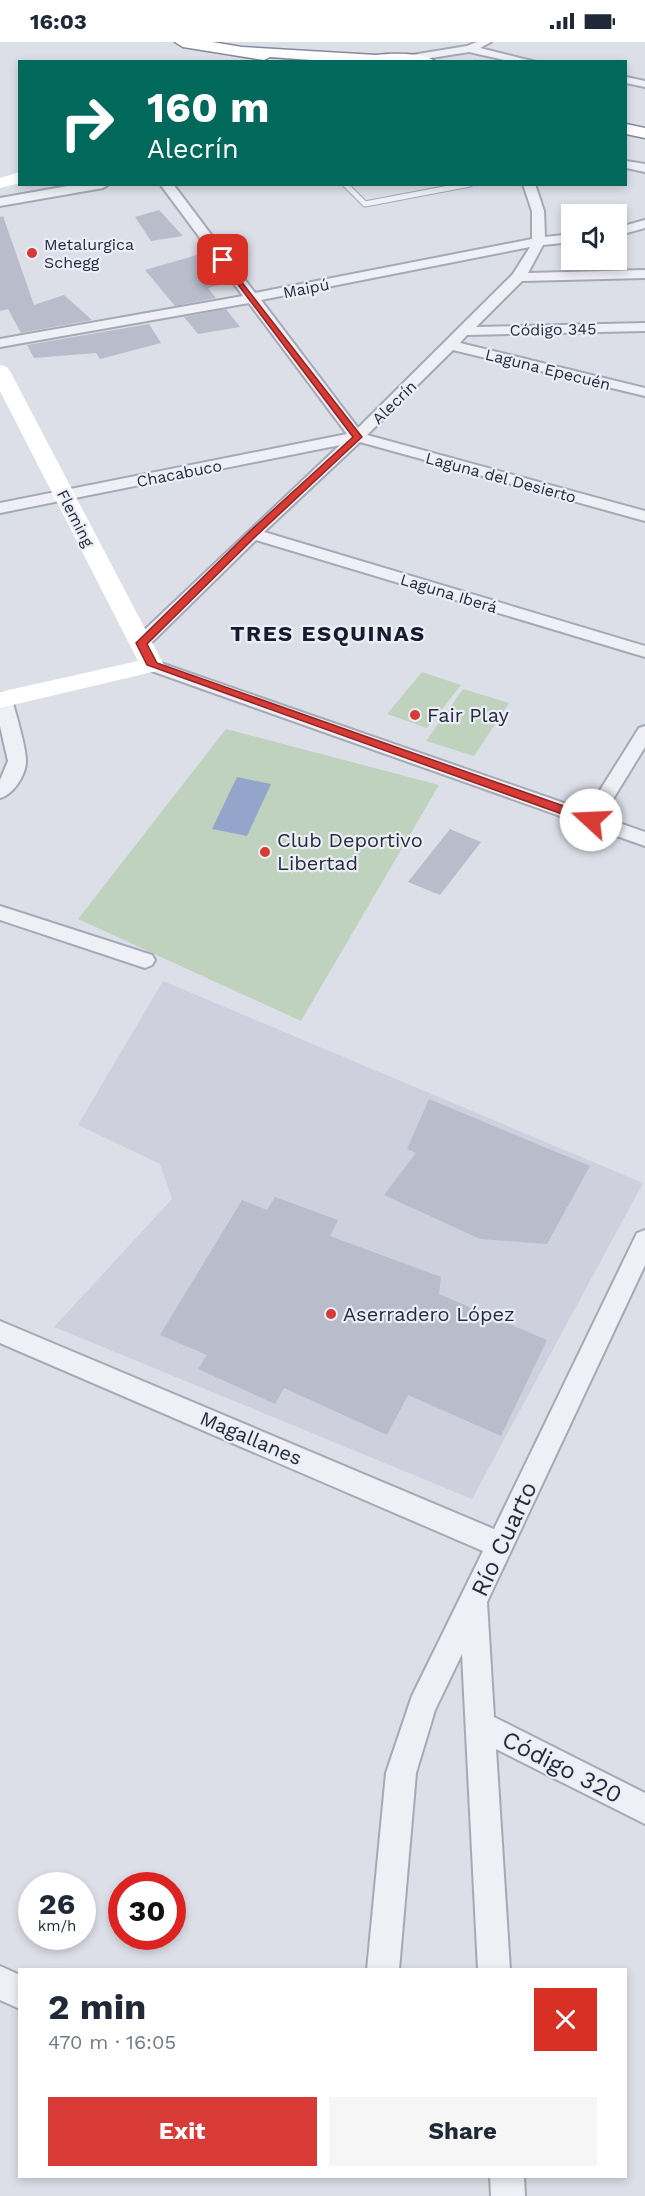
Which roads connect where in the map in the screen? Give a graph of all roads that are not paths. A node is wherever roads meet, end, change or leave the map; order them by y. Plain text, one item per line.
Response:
1 (183, 42) edge
2 (486, 42) edge
3 (470, 50) junction
4 (244, 51) junction
5 (412, 58) junction
6 (286, 60) edge
7 (367, 60) edge
8 (420, 60) edge
9 (459, 60) edge
10 (521, 60) edge
11 (627, 80) edge
12 (645, 84) edge
13 (627, 129) edge
14 (645, 133) edge
15 (627, 165) edge
16 (645, 168) edge
17 (18, 178) edge
18 (0, 183) edge
19 (92, 186) edge
20 (168, 186) edge
21 (347, 186) edge
22 (460, 186) edge
23 (530, 186) edge
24 (0, 202) edge
25 (645, 224) edge
26 (627, 229) edge
27 (561, 239) edge
28 (540, 241) junction
29 (645, 274) edge
30 (518, 277) junction
31 (252, 298) junction
32 (645, 327) edge
33 (462, 331) junction
34 (0, 343) edge
35 (451, 345) junction
36 (0, 371) edge
37 (641, 390) edge
38 (357, 437) junction
39 (65, 496) junction
40 (0, 508) edge
41 (645, 516) edge
42 (252, 534) junction
43 (645, 652) edge
44 (147, 654) junction
45 (1, 699) edge
46 (645, 732) edge
47 (0, 792) edge
48 (591, 820) junction
49 (645, 839) edge
50 (0, 913) edge
51 (145, 960) dead end
52 (645, 1240) edge
53 (0, 1332) edge
54 (501, 1545) junction
55 (472, 1601) junction
56 (479, 1725) junction
57 (645, 1809) edge
58 (384, 1968) edge
59 (494, 1968) edge
60 (0, 1982) edge
61 (18, 1992) edge
62 (507, 2178) edge
63 (508, 2196) edge

1 - 4 highway
2 - 3 street
3 - 5 street
3 - 9 street
3 - 10 street
4 - 6 highway
4 - 7 highway
5 - 7 highway
5 - 8 highway
11 - 12 street
13 - 14 highway
15 - 16 street
17 - 18 street
19 - 24 street
20 - 31 street
21 - 22 lane
23 - 28 street
25 - 26 street
27 - 28 street, Maipú
28 - 30 street, Alecrín
28 - 31 street, Maipú
29 - 30 street
30 - 33 street, Alecrín
31 - 34 street, Maipú
31 - 38 street
32 - 33 street, Código 345
33 - 35 street, Alecrín
35 - 37 street, Laguna Epecuén
35 - 38 street, Alecrín
36 - 39 street, Fleming
38 - 39 street, Chacabuco
38 - 41 street, Laguna del Desierto
38 - 42 street, Alecrín
39 - 40 street, Chacabuco
39 - 44 street, Fleming
42 - 43 street, Laguna Iberá
42 - 44 street, Alecrín
44 - 45 street
44 - 48 street
45 - 47 street
46 - 48 street
48 - 49 street
50 - 51 street
52 - 54 street, Río Cuarto
53 - 54 street, Magallanes
54 - 55 street, Río Cuarto
55 - 56 street, Río Cuarto
55 - 58 street
56 - 57 street, Código 320
56 - 59 street, Río Cuarto
60 - 61 street
62 - 63 street

